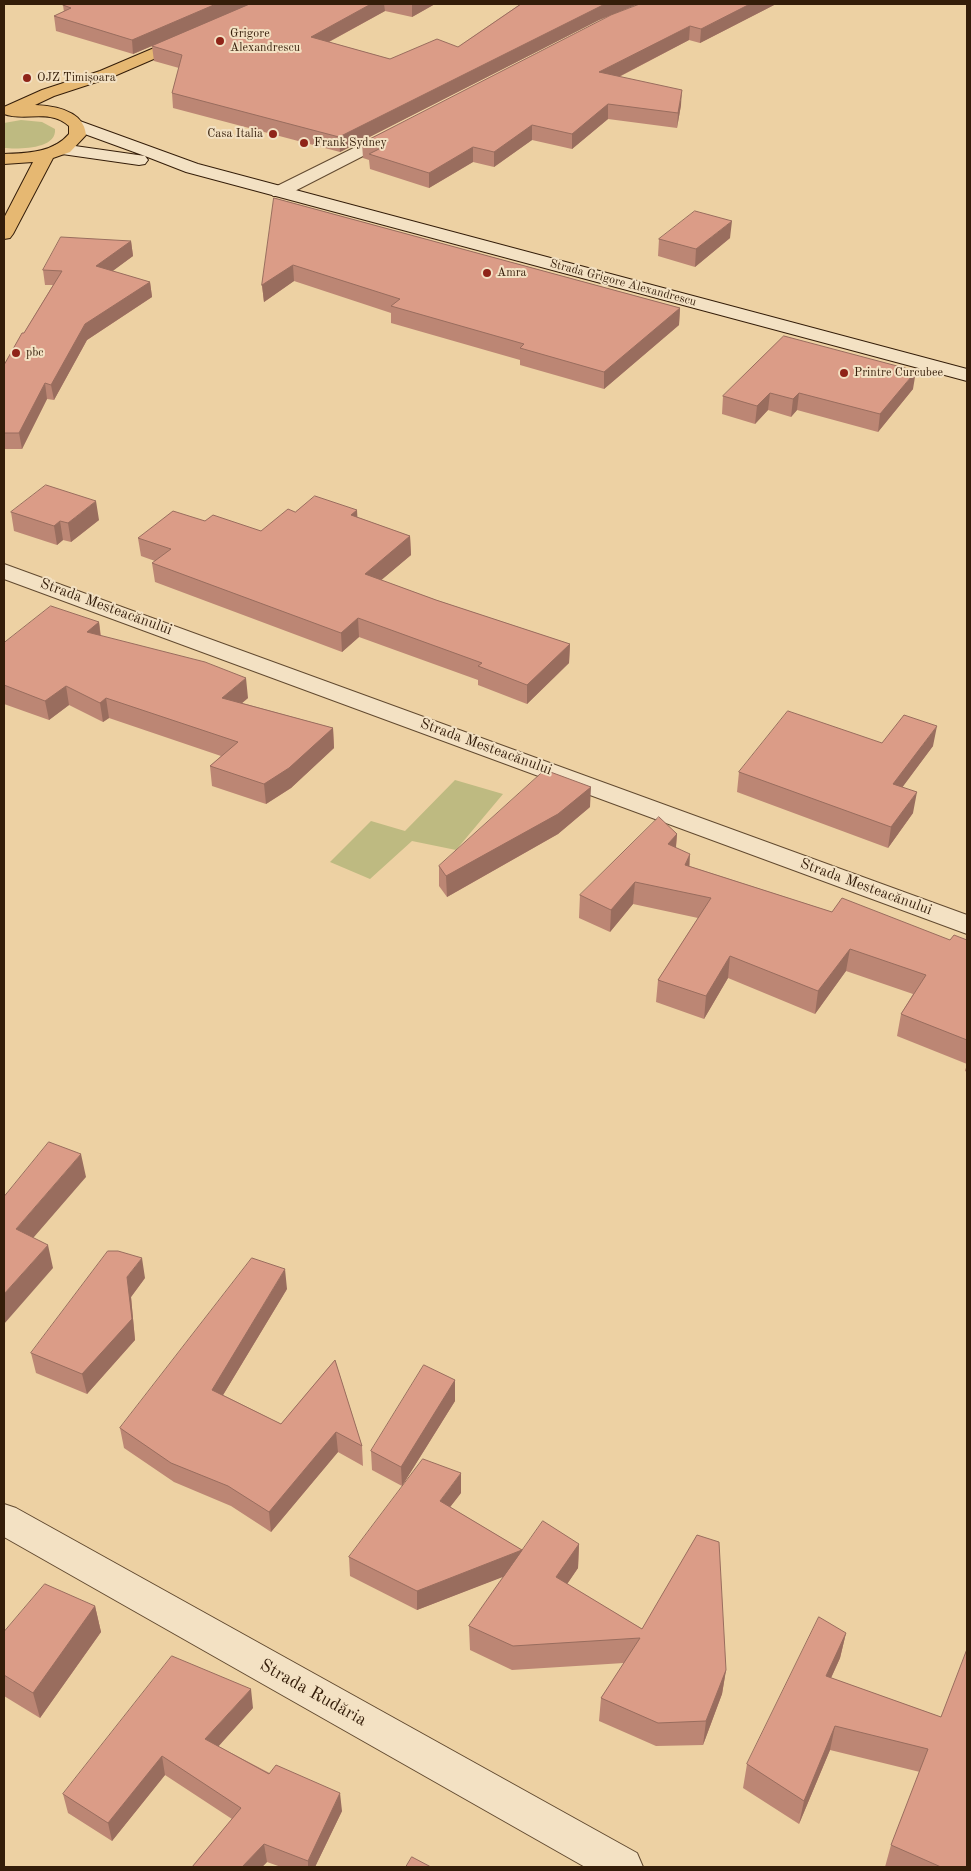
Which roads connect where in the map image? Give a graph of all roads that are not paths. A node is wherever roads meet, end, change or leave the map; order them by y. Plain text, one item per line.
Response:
1 (198, 34) edge
2 (106, 74) junction
3 (6, 112) edge
4 (73, 122) junction
5 (411, 124) edge
6 (54, 152) junction
7 (4, 159) edge
8 (192, 168) junction
9 (279, 192) junction
10 (4, 234) edge
11 (967, 375) edge
12 (4, 571) edge
13 (967, 925) edge
14 (4, 1520) edge
15 (623, 1867) edge

1 - 2 main road
2 - 3 main road
2 - 4 main road
3 - 4 main road
4 - 6 main road
4 - 8 street, Strada Grigore Alexandrescu
5 - 9 street
6 - 7 main road
6 - 8 street, Strada Grigore Alexandrescu
6 - 10 main road
8 - 9 street, Strada Grigore Alexandrescu
9 - 11 street, Strada Grigore Alexandrescu
12 - 13 street, Strada Mesteacănului
14 - 15 street, Strada Rudăria

